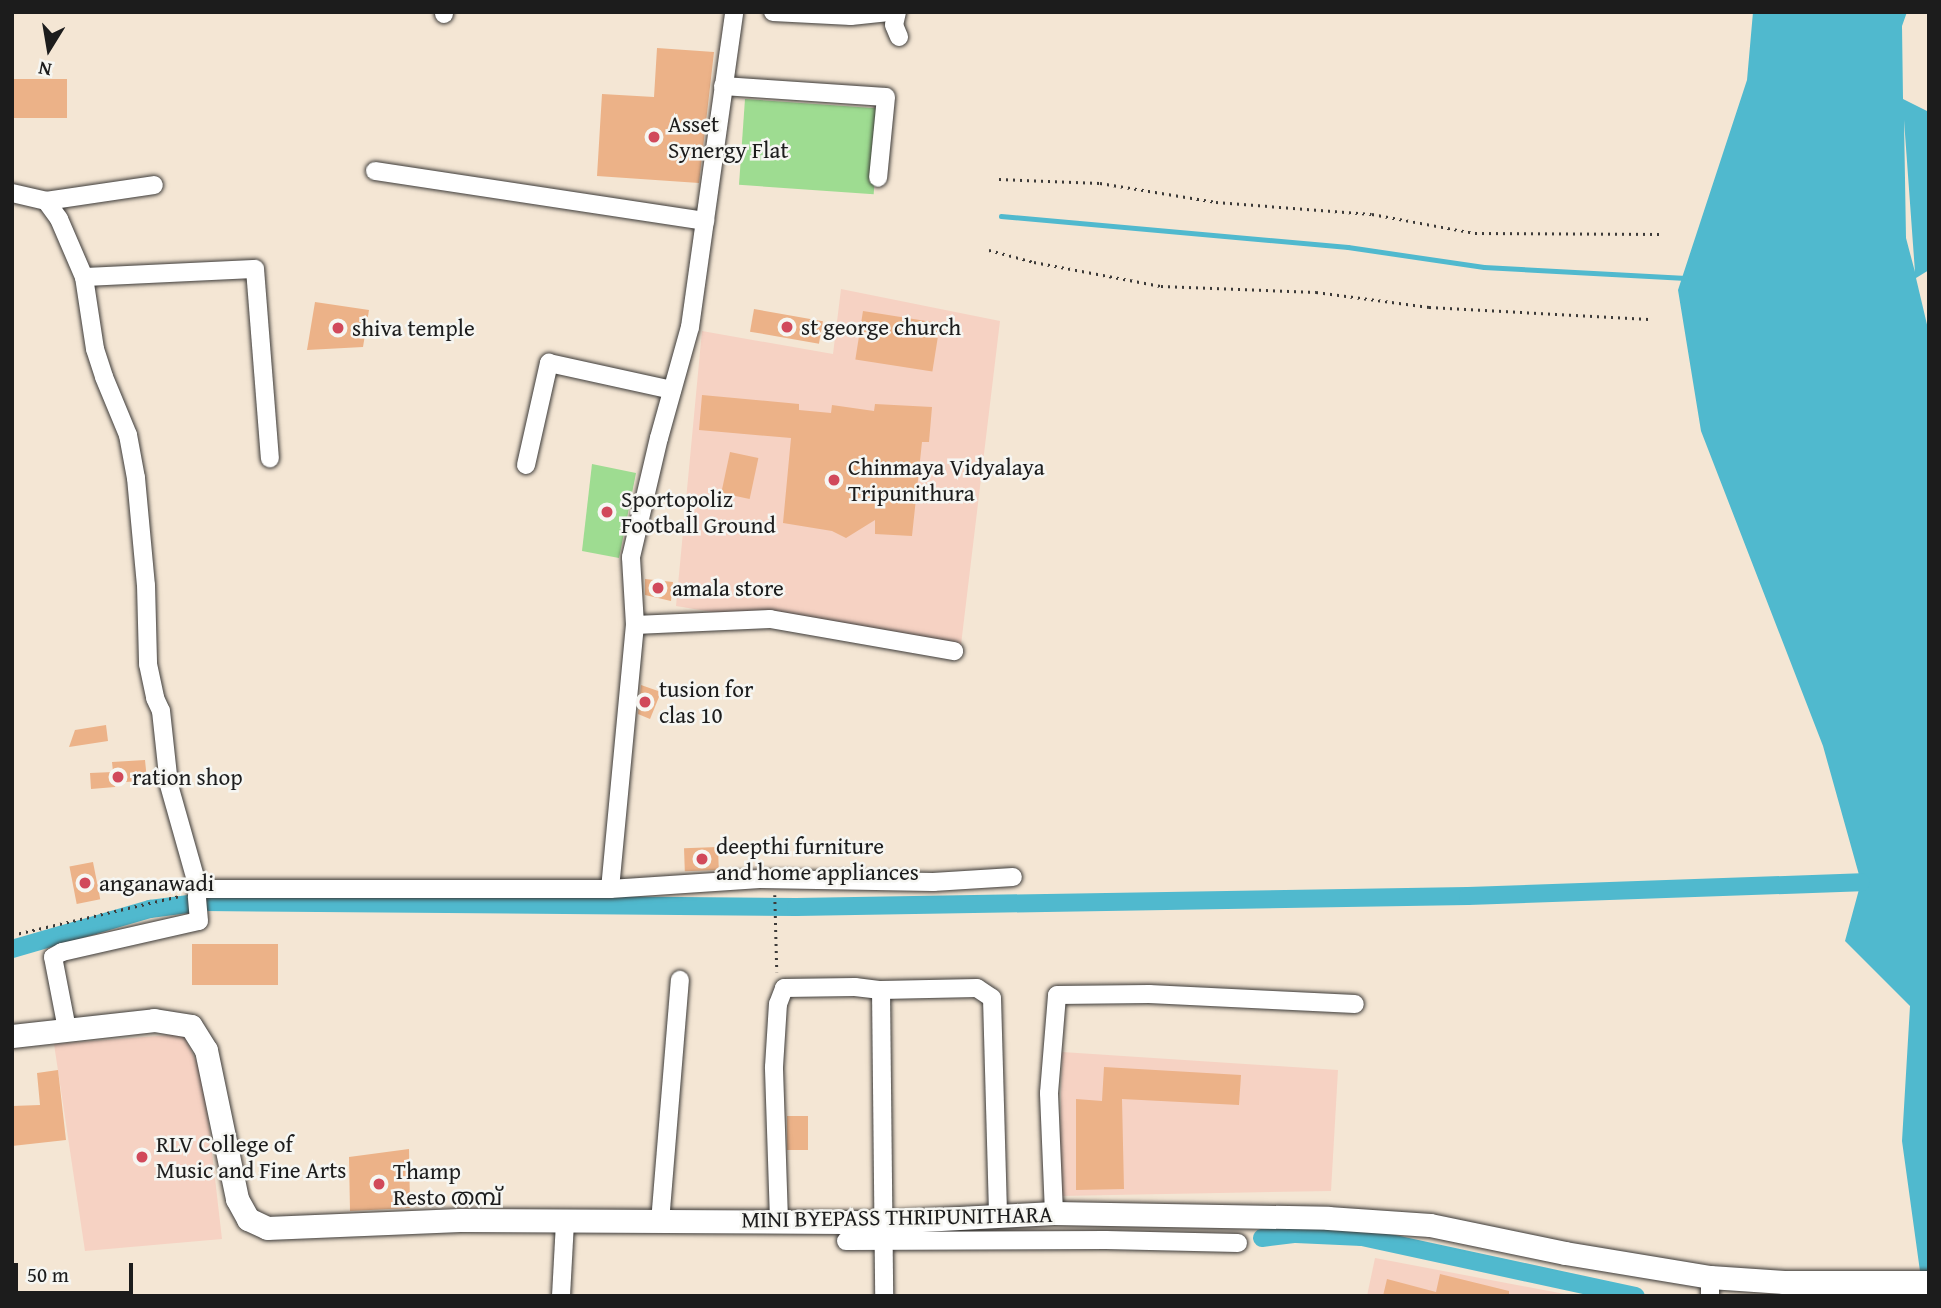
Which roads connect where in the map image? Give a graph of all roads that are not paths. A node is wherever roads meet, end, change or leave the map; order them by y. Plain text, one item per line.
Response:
1 (734, 12) edge
2 (772, 12) edge
3 (889, 12) edge
4 (897, 12) edge
5 (899, 37) dead end
6 (723, 86) junction
7 (375, 172) dead end
8 (878, 178) dead end
9 (154, 185) dead end
10 (12, 193) edge
11 (46, 201) junction
12 (705, 221) junction
13 (84, 277) junction
14 (672, 390) junction
15 (270, 458) dead end
16 (526, 465) dead end
17 (635, 625) junction
18 (954, 651) dead end
19 (1013, 877) dead end
20 (610, 889) junction
21 (198, 899) junction
22 (680, 980) dead end
23 (881, 990) junction
24 (1355, 1004) dead end
25 (68, 1029) junction
26 (12, 1036) edge
27 (1054, 1213) junction
28 (1005, 1217) junction
29 (779, 1220) junction
30 (565, 1221) junction
31 (660, 1223) junction
32 (884, 1232) junction
33 (846, 1241) dead end
34 (1013, 1241) junction
35 (1238, 1243) dead end
36 (1929, 1282) edge
37 (1710, 1286) edge
38 (561, 1296) edge
39 (884, 1296) edge

1 - 6 street
2 - 3 street
4 - 5 street
6 - 8 street
6 - 12 street
7 - 12 street
9 - 11 street
10 - 11 street
11 - 13 street
12 - 14 street
13 - 15 street
13 - 21 street
14 - 16 street
14 - 17 street
17 - 18 street
17 - 20 street
19 - 20 street
20 - 21 street
21 - 25 street
22 - 31 street
23 - 28 street
23 - 29 street
23 - 32 street
24 - 27 street
25 - 26 main road, MINI BYEPASS THRIPUNITHARA
25 - 30 main road, MINI BYEPASS THRIPUNITHARA
27 - 28 main road, MINI BYEPASS THRIPUNITHARA
27 - 37 main road, MINI BYEPASS THRIPUNITHARA
28 - 32 main road, MINI BYEPASS THRIPUNITHARA
28 - 34 street
29 - 31 main road, MINI BYEPASS THRIPUNITHARA
29 - 32 main road, MINI BYEPASS THRIPUNITHARA
30 - 31 main road, MINI BYEPASS THRIPUNITHARA
30 - 38 street
32 - 33 street
32 - 34 street
32 - 39 street
34 - 35 street
36 - 37 main road, MINI BYEPASS THRIPUNITHARA

